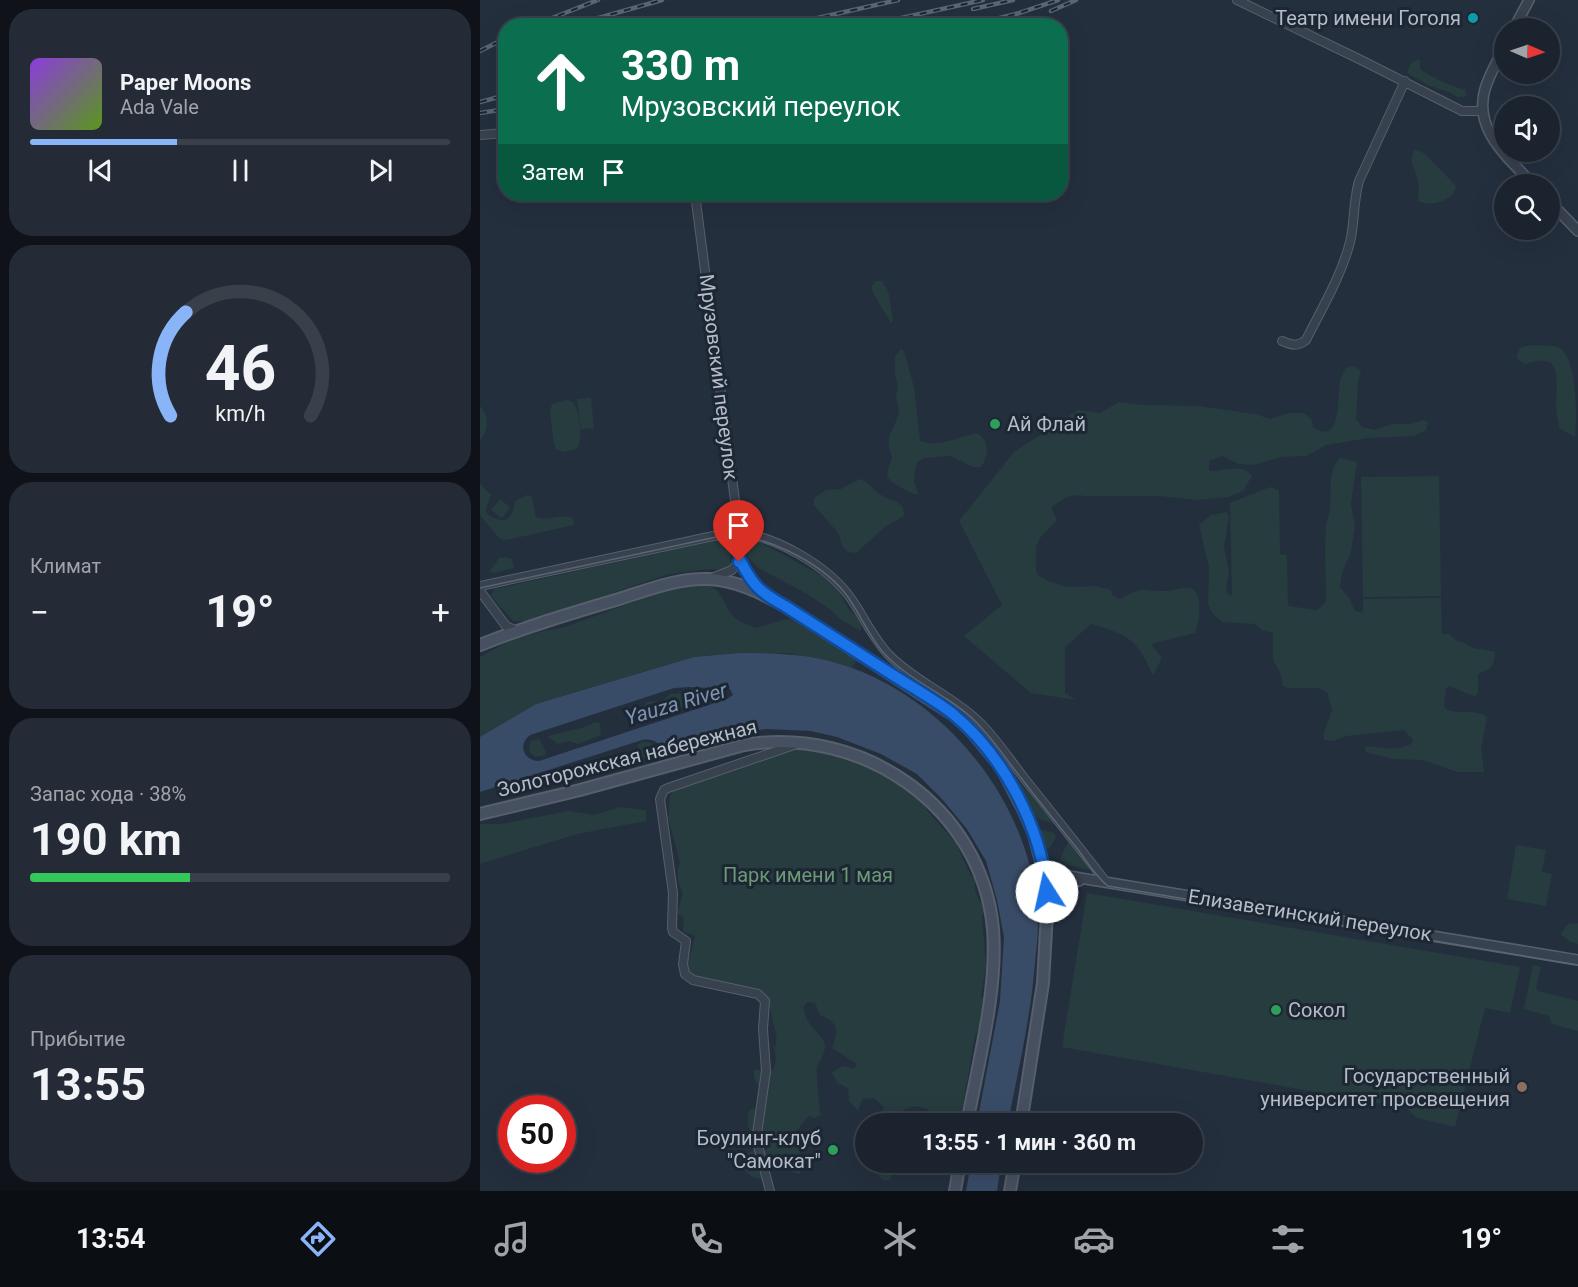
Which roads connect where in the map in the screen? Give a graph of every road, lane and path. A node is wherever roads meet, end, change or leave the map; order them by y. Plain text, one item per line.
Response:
1 (1237, 0) edge
2 (1528, 0) edge
3 (1519, 18) edge
4 (1494, 68) edge
5 (1405, 81) junction
6 (1482, 111) junction
7 (498, 134) edge
8 (480, 135) edge
9 (1524, 174) edge
10 (697, 201) edge
11 (1560, 212) edge
12 (1578, 231) edge
13 (1282, 341) dead end
14 (739, 533) junction
15 (740, 560) junction
16 (707, 579) junction
17 (480, 586) edge
18 (480, 591) edge
19 (762, 593) junction
20 (497, 615) junction
21 (518, 631) junction
22 (500, 638) junction
23 (480, 645) edge
24 (806, 742) junction
25 (744, 745) junction
26 (749, 759) junction
27 (480, 814) edge
28 (1043, 866) junction
29 (1090, 880) junction
30 (1106, 882) junction
31 (1047, 903) junction
32 (1578, 960) edge
33 (969, 1113) edge
34 (1023, 1113) edge
35 (958, 1173) edge
36 (1013, 1173) edge
37 (770, 1191) edge
38 (956, 1191) edge
39 (1010, 1191) edge

1 - 5 street
2 - 3 street
4 - 6 street
5 - 6 street
5 - 13 street
6 - 9 street
7 - 8 street
10 - 14 street, Мрузовский переулок
11 - 12 street
14 - 15 street, Мрузовский переулок
14 - 17 street
14 - 30 street
15 - 16 street
15 - 19 street, Мрузовский переулок
16 - 19 main road
16 - 21 main road
18 - 20 street
19 - 28 main road
20 - 21 street
20 - 22 street
21 - 22 main road
22 - 23 main road
24 - 25 main road, Золоторожская набережная
24 - 26 street
24 - 33 main road, Золоторожская набережная
25 - 26 street
25 - 27 main road, Золоторожская набережная
26 - 37 street
28 - 29 street, Елизаветинский переулок
28 - 31 main road
29 - 30 street, Елизаветинский переулок
29 - 31 street
30 - 32 street, Елизаветинский переулок
31 - 34 main road
35 - 38 main road
36 - 39 main road

